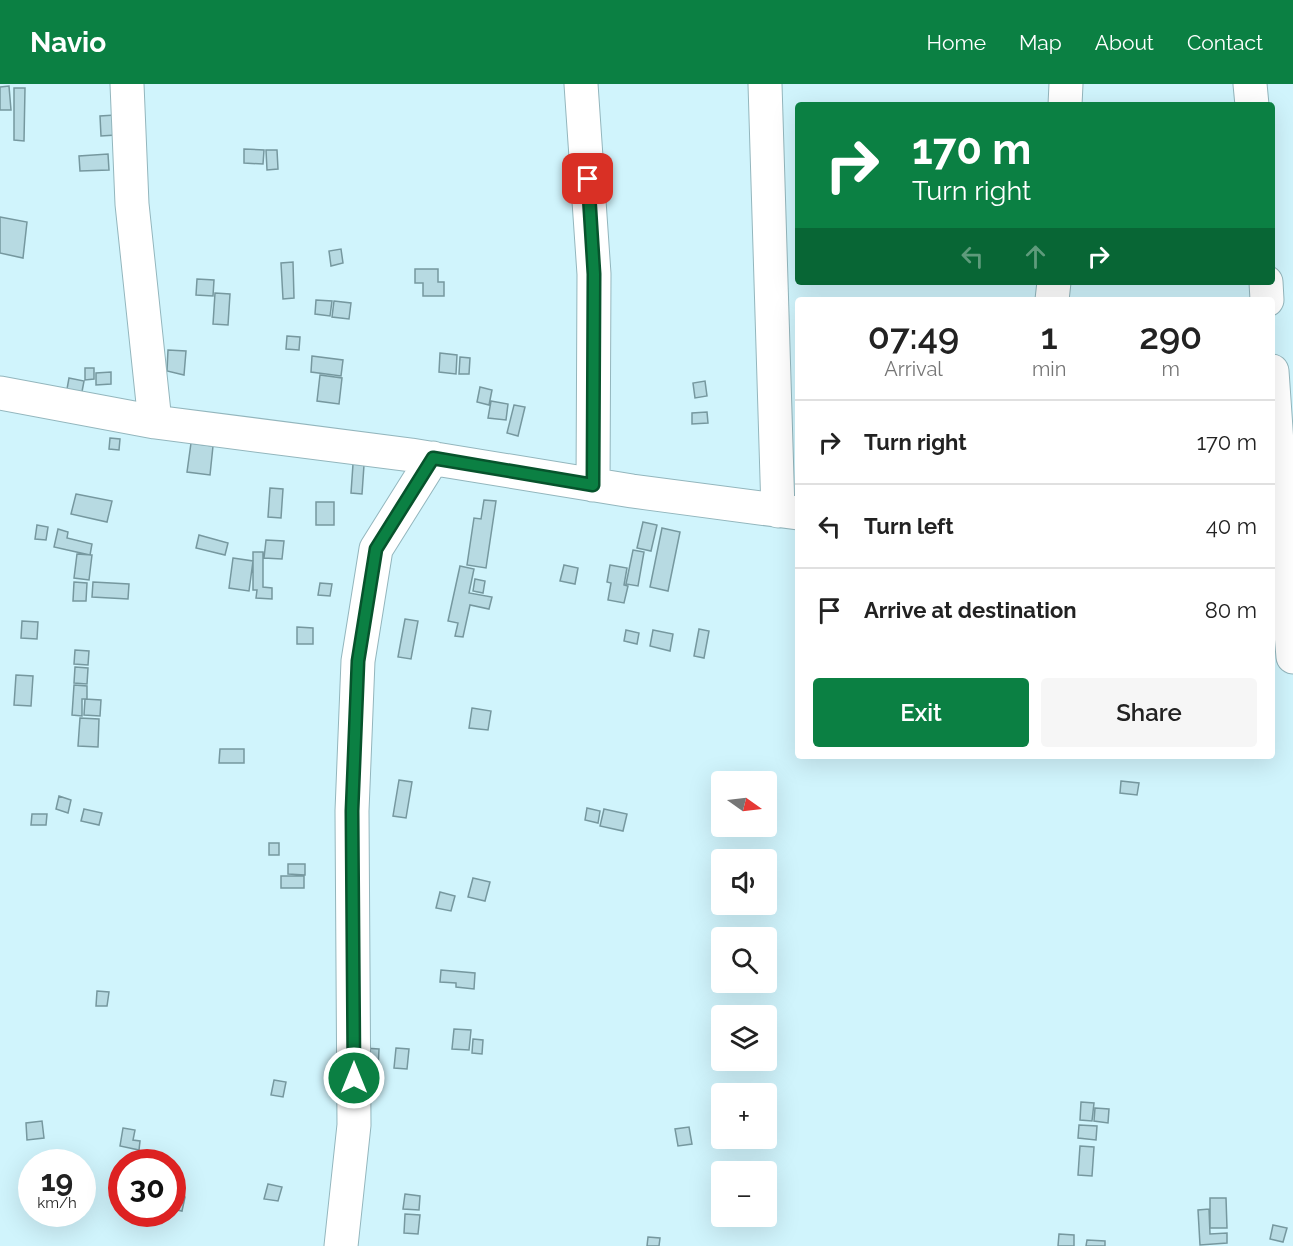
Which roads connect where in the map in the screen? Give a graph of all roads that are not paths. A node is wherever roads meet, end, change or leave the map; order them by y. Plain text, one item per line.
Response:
1 (127, 84) edge
2 (581, 84) edge
3 (765, 84) edge
4 (1066, 84) edge
5 (1250, 84) edge
6 (1065, 102) edge
7 (1252, 102) edge
8 (0, 393) edge
9 (155, 422) junction
10 (1275, 422) edge
11 (433, 458) junction
12 (593, 485) junction
13 (788, 512) edge
14 (1284, 573) edge
15 (1293, 657) edge
16 (341, 1246) edge

1 - 9 street
2 - 12 street
3 - 13 street
4 - 6 street
5 - 7 street
8 - 9 street
9 - 11 street
10 - 14 street
11 - 12 street
11 - 16 street
12 - 13 street
14 - 15 street

